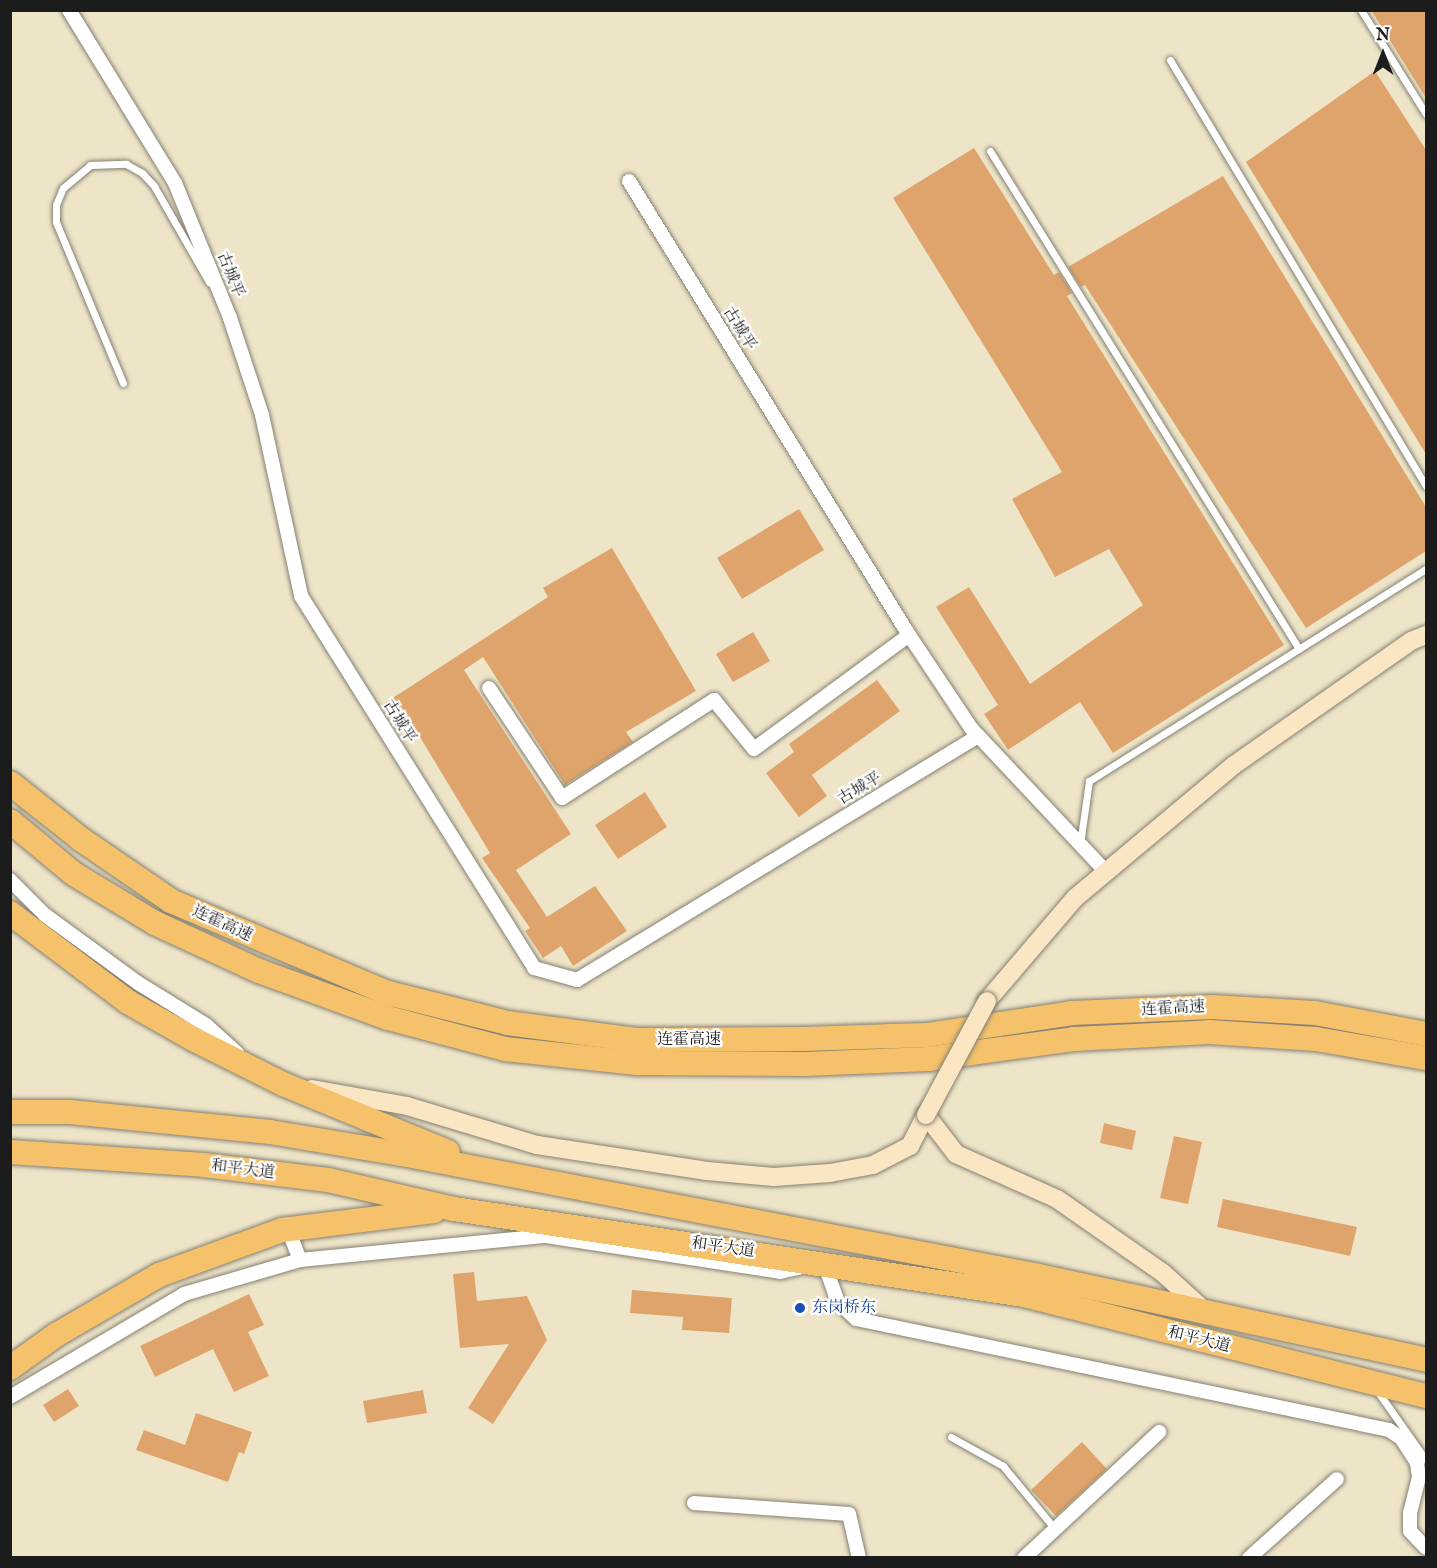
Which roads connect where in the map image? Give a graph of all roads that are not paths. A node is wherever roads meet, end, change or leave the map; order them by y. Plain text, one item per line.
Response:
1 (69, 10) edge
2 (1361, 10) edge
3 (1170, 60) dead end
4 (1426, 114) edge
5 (990, 151) dead end
6 (628, 181) dead end
7 (230, 318) junction
8 (123, 383) dead end
9 (1426, 486) edge
10 (1426, 569) edge
11 (909, 635) junction
12 (1426, 635) edge
13 (1299, 649) junction
14 (489, 688) dead end
15 (978, 736) junction
16 (10, 783) edge
17 (10, 821) edge
18 (1080, 844) junction
19 (1106, 872) junction
20 (10, 880) edge
21 (10, 913) edge
22 (1426, 1034) edge
23 (1426, 1058) edge
24 (252, 1067) junction
25 (283, 1083) junction
26 (10, 1112) edge
27 (926, 1115) junction
28 (10, 1152) edge
29 (502, 1173) junction
30 (454, 1209) junction
31 (288, 1229) junction
32 (300, 1260) junction
33 (824, 1263) junction
34 (1210, 1316) junction
35 (1426, 1360) edge
36 (10, 1368) edge
37 (1373, 1384) junction
38 (1426, 1396) edge
39 (10, 1397) edge
40 (1159, 1432) dead end
41 (951, 1437) dead end
42 (1426, 1460) edge
43 (1337, 1479) dead end
44 (694, 1503) dead end
45 (1055, 1529) junction
46 (1426, 1548) edge
47 (859, 1557) edge
48 (1024, 1557) edge
49 (1249, 1557) edge

1 - 7 street, 古城平
2 - 4 lane
3 - 9 lane
5 - 13 lane
6 - 11 street, 古城平
7 - 8 lane
7 - 15 street, 古城平
10 - 13 lane
11 - 14 street
11 - 15 street, 古城平
12 - 19 main road
13 - 18 lane
15 - 18 street, 古城平
16 - 22 highway, 连霍高速
17 - 23 highway, 连霍高速
18 - 19 street, 古城平
19 - 27 main road, bridge
20 - 24 street
21 - 24 highway
24 - 25 highway
25 - 27 main road
25 - 29 highway
26 - 29 highway, 和平大道
27 - 34 main road
28 - 30 highway, 和平大道
29 - 34 highway, 和平大道
30 - 31 highway
30 - 33 highway, 和平大道
31 - 32 street
31 - 36 highway
32 - 33 street
32 - 39 street
33 - 37 highway, 和平大道
33 - 46 street
34 - 35 highway, 和平大道
37 - 38 highway, 和平大道
37 - 42 lane
40 - 45 street
41 - 45 lane
43 - 49 street
44 - 47 street
45 - 48 street

